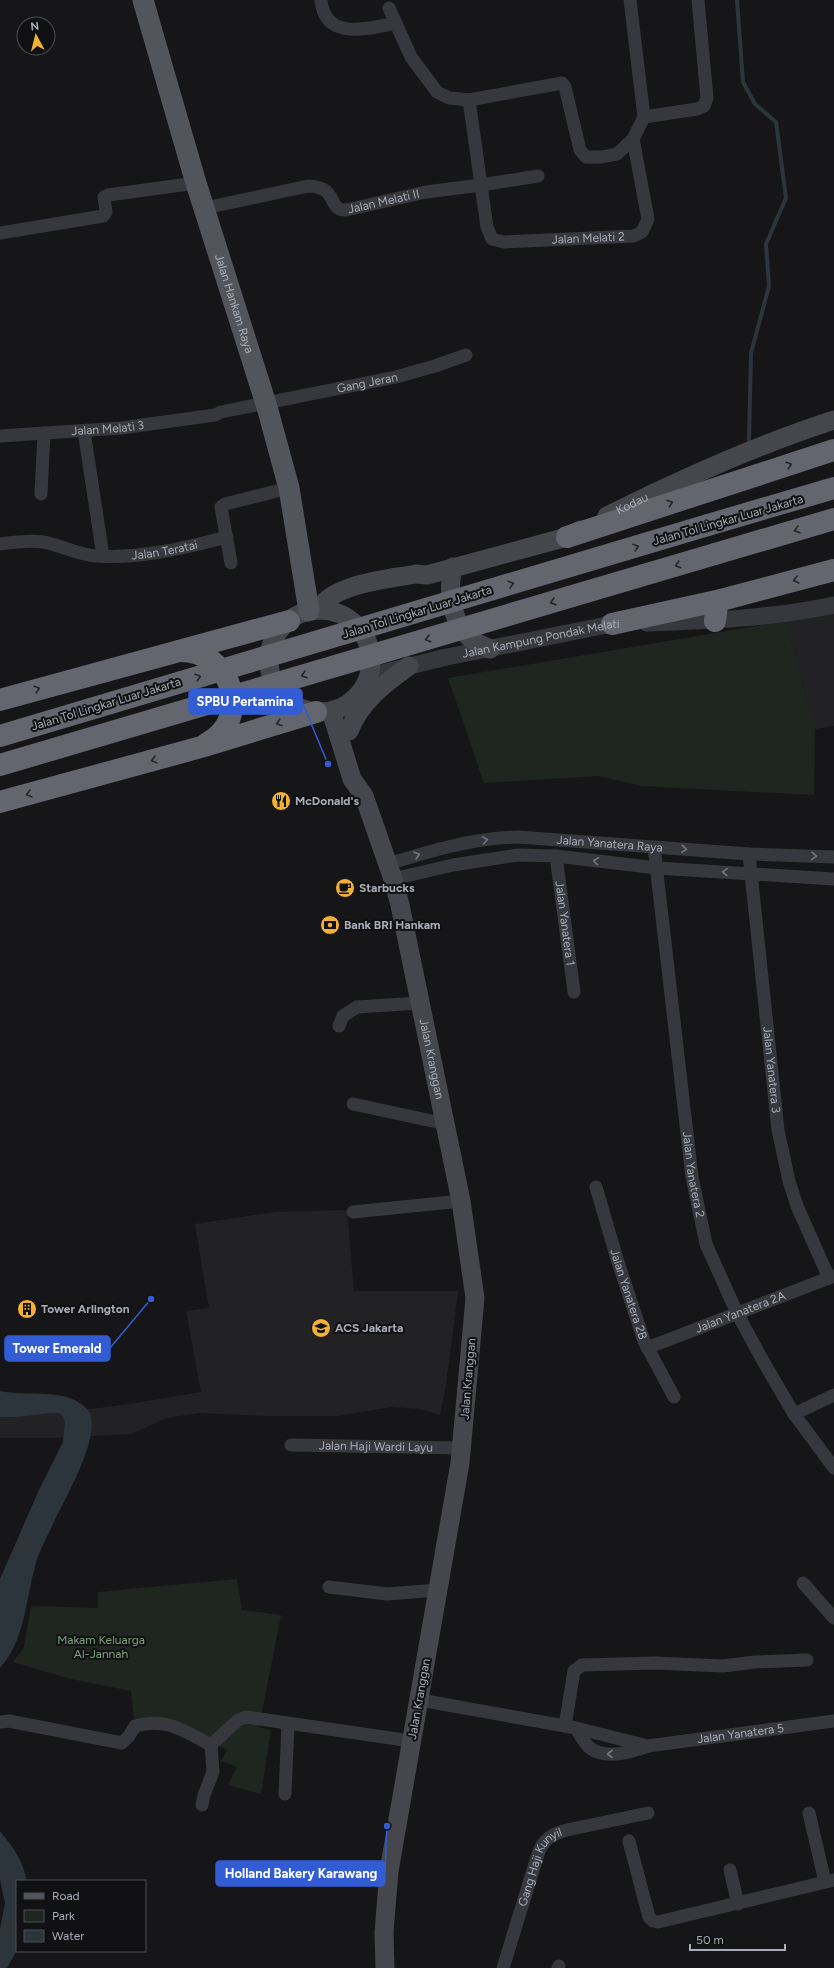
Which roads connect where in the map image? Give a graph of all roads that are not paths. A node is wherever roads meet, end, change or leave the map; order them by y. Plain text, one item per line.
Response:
1 (321, 0) edge
2 (630, 0) edge
3 (698, 0) edge
4 (147, 1) edge
5 (389, 8) dead end
6 (396, 23) junction
7 (469, 100) junction
8 (644, 117) junction
9 (633, 139) junction
10 (538, 176) dead end
11 (196, 183) junction
12 (480, 185) junction
13 (205, 208) junction
14 (0, 233) edge
15 (466, 355) dead end
16 (267, 405) junction
17 (834, 420) edge
18 (84, 431) junction
19 (44, 433) junction
20 (0, 436) edge
21 (834, 450) edge
22 (289, 488) junction
23 (834, 488) edge
24 (41, 494) dead end
25 (834, 519) edge
26 (567, 537) junction
27 (227, 538) junction
28 (0, 544) edge
29 (103, 556) junction
30 (231, 563) dead end
31 (453, 567) junction
32 (834, 570) edge
33 (387, 585) junction
34 (721, 600) junction
35 (834, 605) edge
36 (314, 610) junction
37 (343, 615) junction
38 (715, 621) junction
39 (612, 624) junction
40 (282, 629) junction
41 (490, 649) junction
42 (176, 651) junction
43 (416, 664) junction
44 (370, 676) junction
45 (0, 700) edge
46 (330, 710) junction
47 (349, 731) junction
48 (0, 736) edge
49 (201, 747) junction
50 (0, 765) edge
51 (364, 796) junction
52 (0, 802) edge
53 (469, 843) junction
54 (654, 847) junction
55 (749, 854) junction
56 (556, 856) junction
57 (834, 857) edge
58 (471, 862) junction
59 (657, 868) junction
60 (390, 871) junction
61 (751, 874) junction
62 (834, 879) edge
63 (574, 992) dead end
64 (420, 1003) junction
65 (339, 1026) dead end
66 (353, 1104) dead end
67 (446, 1124) junction
68 (596, 1186) dead end
69 (461, 1200) junction
70 (353, 1212) dead end
71 (831, 1277) edge
72 (737, 1314) junction
73 (647, 1348) junction
74 (834, 1395) edge
75 (674, 1397) dead end
76 (794, 1414) junction
77 (291, 1445) dead end
78 (461, 1448) junction
79 (834, 1468) edge
80 (803, 1583) dead end
81 (329, 1587) dead end
82 (438, 1590) junction
83 (834, 1618) edge
84 (807, 1660) dead end
85 (420, 1700) junction
86 (834, 1721) edge
87 (0, 1722) edge
88 (288, 1724) junction
89 (571, 1727) junction
90 (412, 1741) junction
91 (211, 1745) junction
92 (648, 1746) junction
93 (285, 1794) dead end
94 (202, 1805) dead end
95 (648, 1813) dead end
96 (809, 1813) dead end
97 (629, 1841) dead end
98 (730, 1870) dead end
99 (829, 1881) edge
100 (738, 1904) junction
101 (385, 1968) edge
102 (503, 1968) edge

1 - 6 street
2 - 8 street
3 - 8 street
4 - 11 main road, Jalan Hankam Raya
5 - 6 street
6 - 7 street
7 - 9 street
7 - 12 street
8 - 9 street
9 - 12 street, Jalan Melati 2
10 - 12 street
11 - 13 main road, Jalan Hankam Raya
11 - 14 street
12 - 13 street, Jalan Melati II
13 - 16 main road, Jalan Hankam Raya
15 - 16 street, Gang Jeran
16 - 18 street, Jalan Melati 3
16 - 22 main road, Jalan Hankam Raya
17 - 26 main road, Kodau
18 - 19 street, Jalan Melati 3
18 - 29 street
19 - 20 street, Jalan Melati 3
19 - 24 street
26 -> 21 highway
22 - 27 street
22 - 36 main road, Jalan Hankam Raya
48 -> 23 highway, Jalan Tol Lingkar Luar Jakarta, bridge
25 -> 50 highway, bridge
26 - 31 main road, Kodau
27 - 29 street, Jalan Teratai
27 - 30 street
28 - 29 street, Jalan Teratai
31 - 33 main road, Kodau
31 - 41 main road
32 -> 34 highway
33 - 36 main road, Kodau
33 - 37 main road, Kodau
34 - 38 highway
34 - 39 highway
35 - 38 street, Jalan Kampung Pondak Melati
36 - 37 main road
36 - 40 main road
37 - 44 main road
38 - 39 street, Jalan Kampung Pondak Melati
39 - 41 street, Jalan Kampung Pondak Melati
40 - 42 highway
40 - 46 main road
41 - 43 street, Jalan Kampung Pondak Melati
45 -> 42 highway
42 - 49 highway
43 - 44 street, Jalan Kampung Pondak Melati
43 - 47 main road
44 - 46 main road
46 - 47 main road, Jalan Kranggan
46 -> 49 highway
46 - 51 main road, Jalan Kranggan
47 - 51 main road, Jalan Kranggan
49 -> 52 highway
51 - 60 main road, Jalan Kranggan
53 -> 54 street, Jalan Yanatera Raya
53 - 58 street
60 -> 53 street, Jalan Yanatera Raya
54 -> 55 street, Jalan Yanatera Raya
54 - 59 street, Jalan Yanatera 2
55 -> 57 street, Jalan Yanatera Raya
55 - 61 street, Jalan Yanatera 3
56 - 58 street, Jalan Yanatera Raya
59 -> 56 street, Jalan Yanatera Raya
56 - 63 street, Jalan Yanatera 1
58 - 60 street, Jalan Yanatera Raya
61 -> 59 street, Jalan Yanatera Raya
59 - 72 street, Jalan Yanatera 2
60 - 64 main road, Jalan Kranggan
61 - 62 street, Jalan Yanatera Raya
61 - 71 street, Jalan Yanatera 3
64 - 65 street
64 - 67 main road, Jalan Kranggan
66 - 67 street
67 - 69 main road, Jalan Kranggan
68 - 73 street, Jalan Yanatera 2B
69 - 70 street
69 - 78 main road, Jalan Kranggan
71 - 72 street, Jalan Yanatera 2A
72 - 73 street, Jalan Yanatera 2A
72 - 76 street, Jalan Yanatera 2
73 - 75 street, Jalan Yanatera 2B
74 - 76 street
76 - 79 street, Jalan Yanatera 2
77 - 78 street, Jalan Haji Wardi Layu
78 - 82 main road, Jalan Kranggan
80 - 83 street
81 - 82 street
82 - 85 main road, Jalan Kranggan
84 - 89 street
85 - 89 street, Jalan Yanatera 5
85 - 90 main road, Jalan Kranggan
86 - 92 street, Jalan Yanatera 5
87 - 91 street
88 - 90 street
88 - 91 street
88 - 93 street
89 - 92 street, Jalan Yanatera 5
92 -> 89 street, Jalan Yanatera 5
90 - 101 main road, Jalan Kranggan
91 - 94 street
95 - 102 street, Gang Haji Kunyil
96 - 99 street
97 - 100 street
98 - 100 street
99 - 100 street

